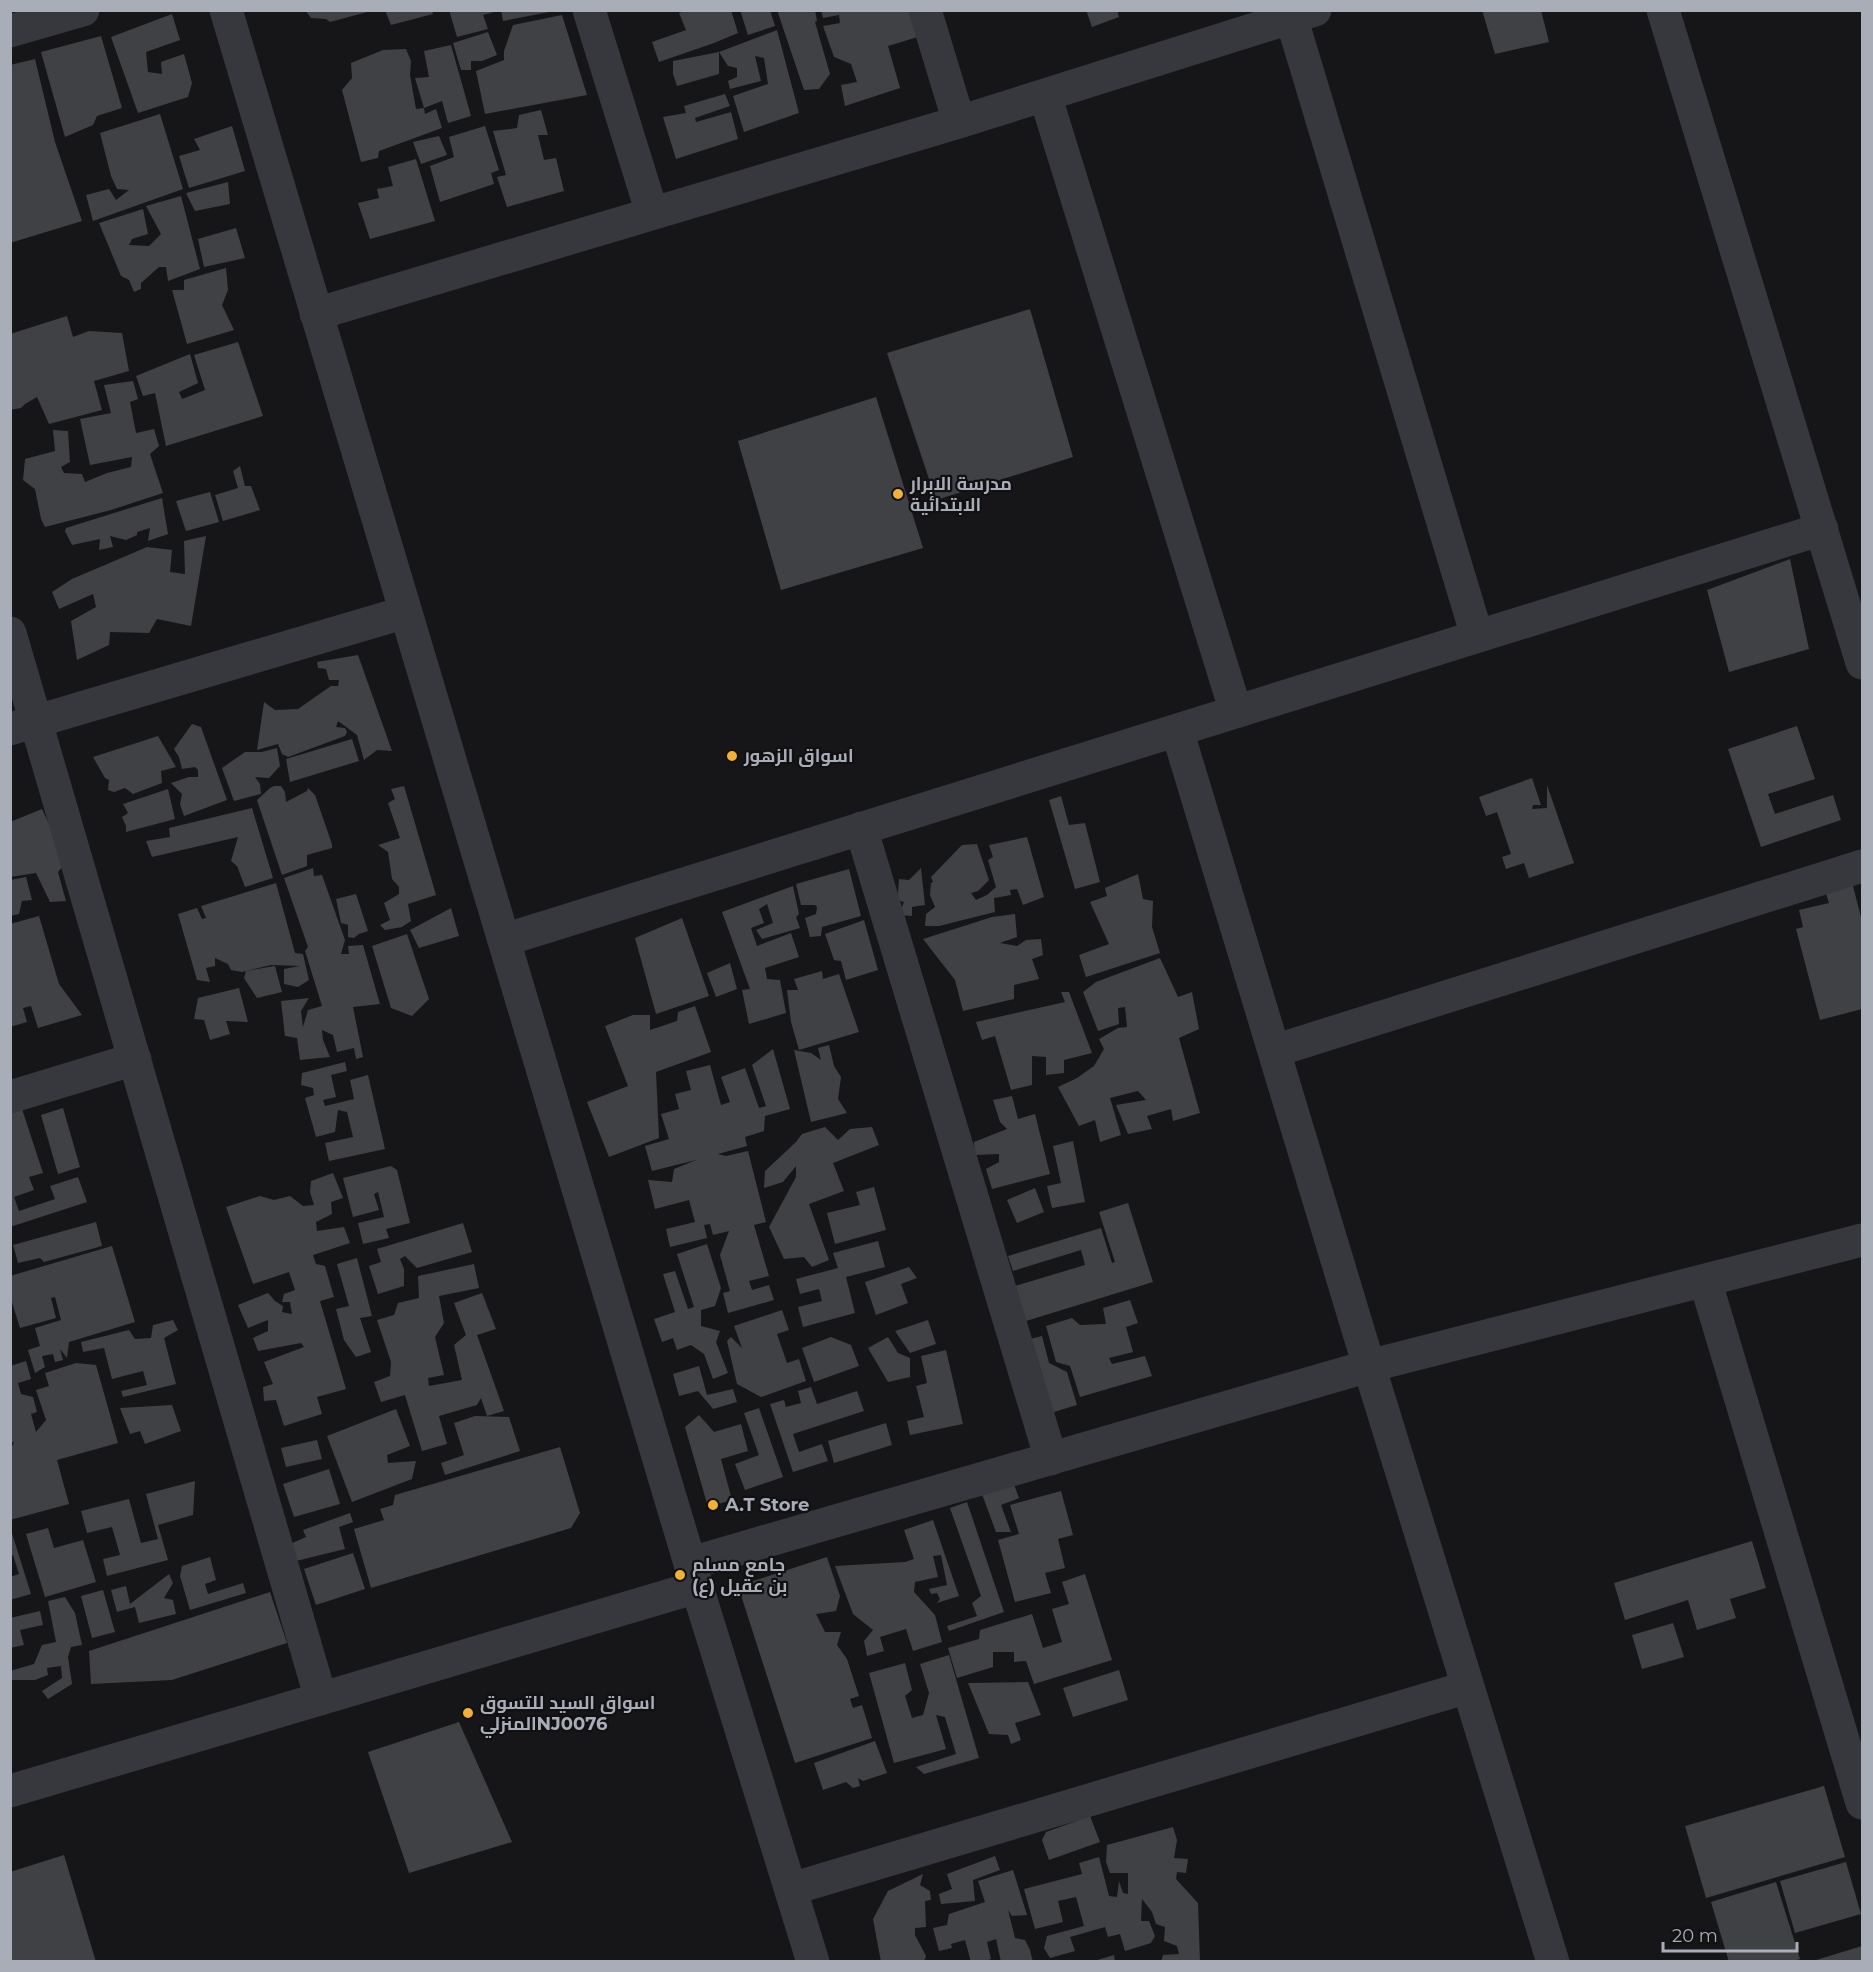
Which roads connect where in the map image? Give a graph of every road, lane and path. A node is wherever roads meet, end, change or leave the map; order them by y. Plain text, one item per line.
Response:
1 (83, 10) edge
2 (226, 10) edge
3 (589, 10) edge
4 (925, 10) edge
5 (1663, 10) edge
6 (1298, 13) edge
7 (10, 31) edge
8 (1045, 95) junction
9 (959, 122) junction
10 (652, 213) junction
11 (316, 314) junction
12 (1822, 529) junction
13 (406, 612) junction
14 (10, 633) edge
15 (1477, 636) junction
16 (1863, 663) edge
17 (1236, 712) junction
18 (23, 725) edge
19 (1177, 730) junction
20 (861, 828) junction
21 (1863, 866) edge
22 (504, 940) junction
23 (1274, 1051) junction
24 (135, 1059) junction
25 (10, 1097) edge
26 (1863, 1240) edge
27 (1705, 1280) junction
28 (1369, 1366) junction
29 (1051, 1459) junction
30 (694, 1575) junction
31 (1468, 1687) junction
32 (321, 1699) junction
33 (10, 1791) edge
34 (1863, 1803) edge
35 (791, 1889) junction
36 (813, 1962) edge
37 (1553, 1962) edge

1 - 7 street
2 - 11 street
3 - 10 street
4 - 9 street
5 - 12 street
6 - 8 street
6 - 15 street
8 - 9 street
8 - 17 street
9 - 10 street
10 - 11 street
11 - 13 street
12 - 15 street
12 - 16 street
13 - 18 street
13 - 22 street
14 - 18 street
15 - 17 street
17 - 19 street
18 - 24 street
19 - 20 street
19 - 23 street
20 - 22 street
20 - 29 street
21 - 23 street
22 - 30 street
23 - 28 street
24 - 25 street
24 - 32 street
26 - 27 street
27 - 28 street
27 - 34 street
28 - 29 street
28 - 31 street
29 - 30 street
30 - 32 street
30 - 35 street
31 - 35 street
31 - 37 street
32 - 33 street
35 - 36 street

